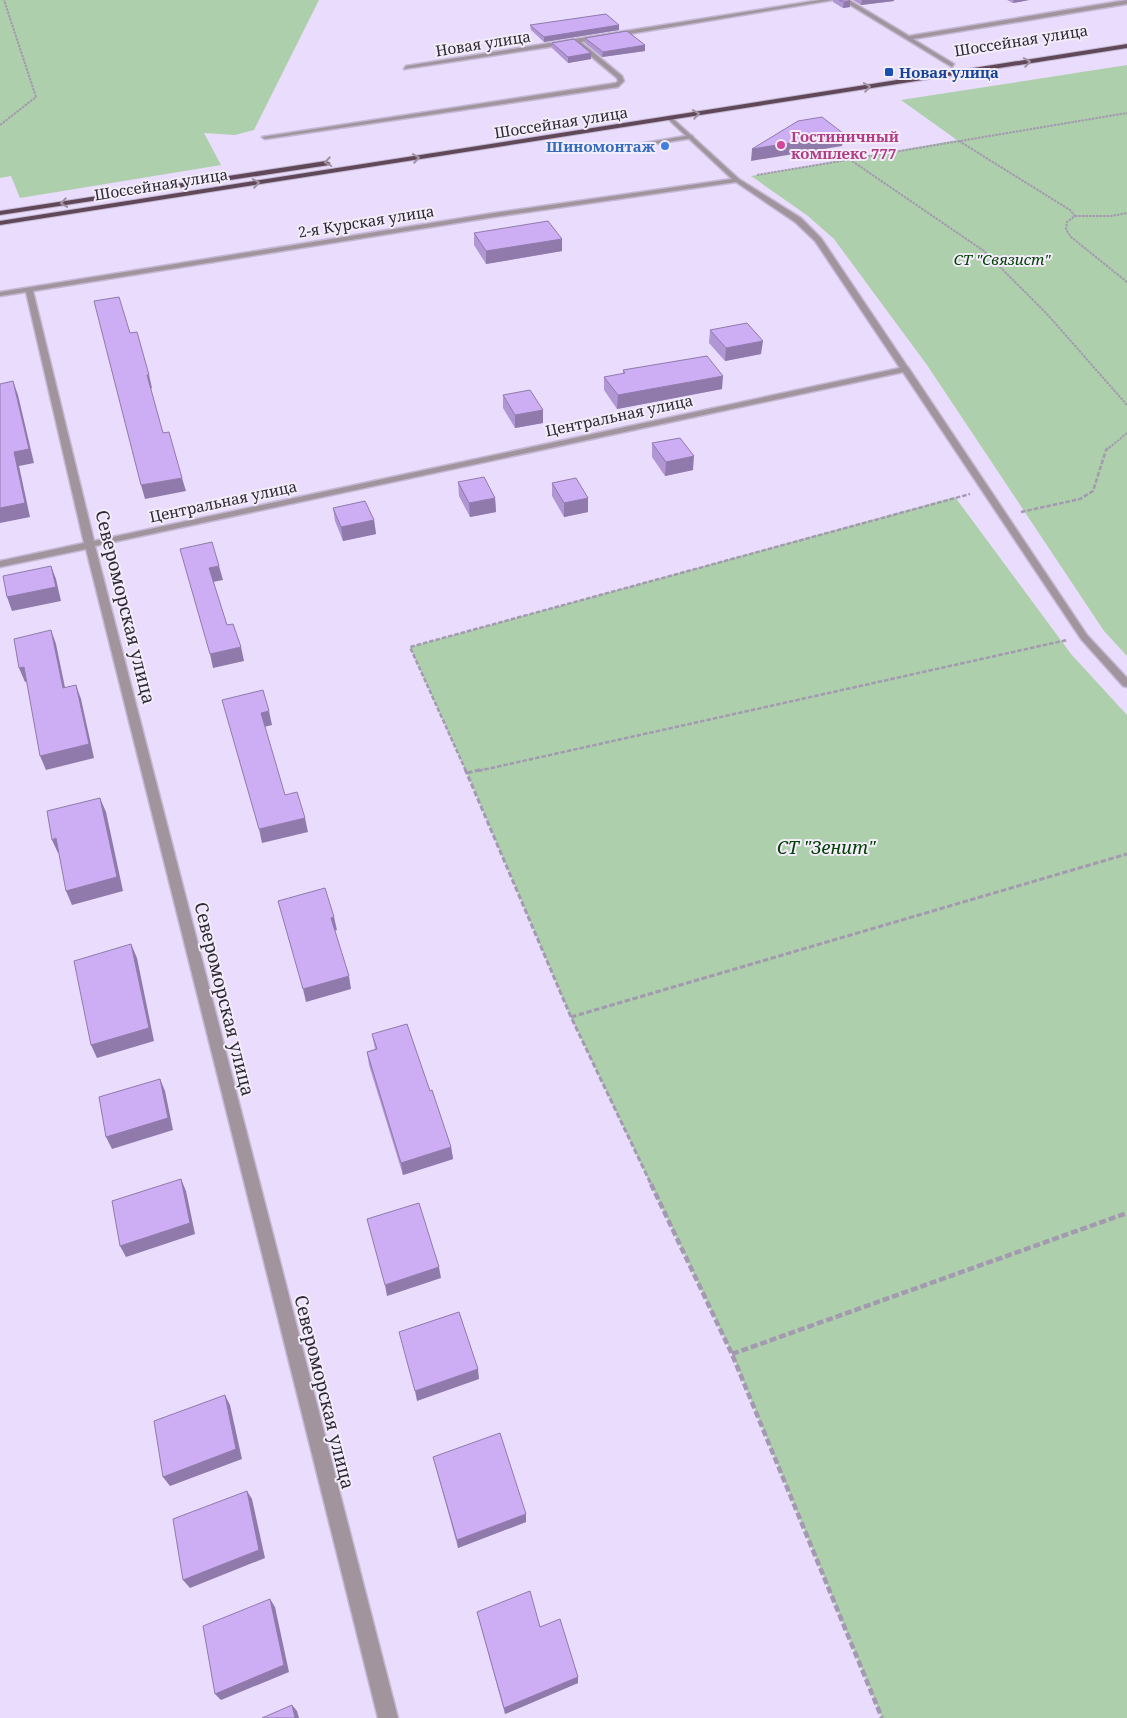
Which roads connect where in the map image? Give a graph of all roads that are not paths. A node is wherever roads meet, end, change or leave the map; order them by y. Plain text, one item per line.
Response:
1 (830, 0) edge
2 (846, 0) edge
3 (1127, 2) edge
4 (908, 38) junction
5 (576, 41) junction
6 (1127, 46) edge
7 (961, 64) dead end
8 (952, 65) junction
9 (942, 67) dead end
10 (406, 68) dead end
11 (808, 88) dead end
12 (670, 118) junction
13 (265, 137) dead end
14 (690, 137) junction
15 (636, 145) dead end
16 (427, 147) dead end
17 (330, 162) dead end
18 (737, 180) junction
19 (0, 213) edge
20 (0, 223) edge
21 (28, 289) junction
22 (0, 294) edge
23 (904, 369) junction
24 (90, 545) junction
25 (0, 564) edge
26 (1127, 684) edge
27 (388, 1718) edge

1 - 5 street, Новая улица
2 - 4 street
3 - 4 street, Шоссейная улица
4 - 8 street
5 - 10 street, Новая улица
5 - 13 street, Шоссейная улица
12 -> 6 highway, Шоссейная улица
7 - 8 highway, Шоссейная улица
8 - 9 highway, Шоссейная улица
11 - 16 highway, Шоссейная улица
12 - 14 street
20 -> 12 highway, Шоссейная улица
14 - 15 lane
14 - 18 street
17 -> 19 highway, Шоссейная улица
18 - 21 street, 2-я Курская улица
18 - 23 street
21 - 22 street, 2-я Курская улица
21 - 24 street, Североморская улица
23 - 24 street, Центральная улица
23 - 26 lane
24 - 25 street, Центральная улица
24 - 27 street, Североморская улица

